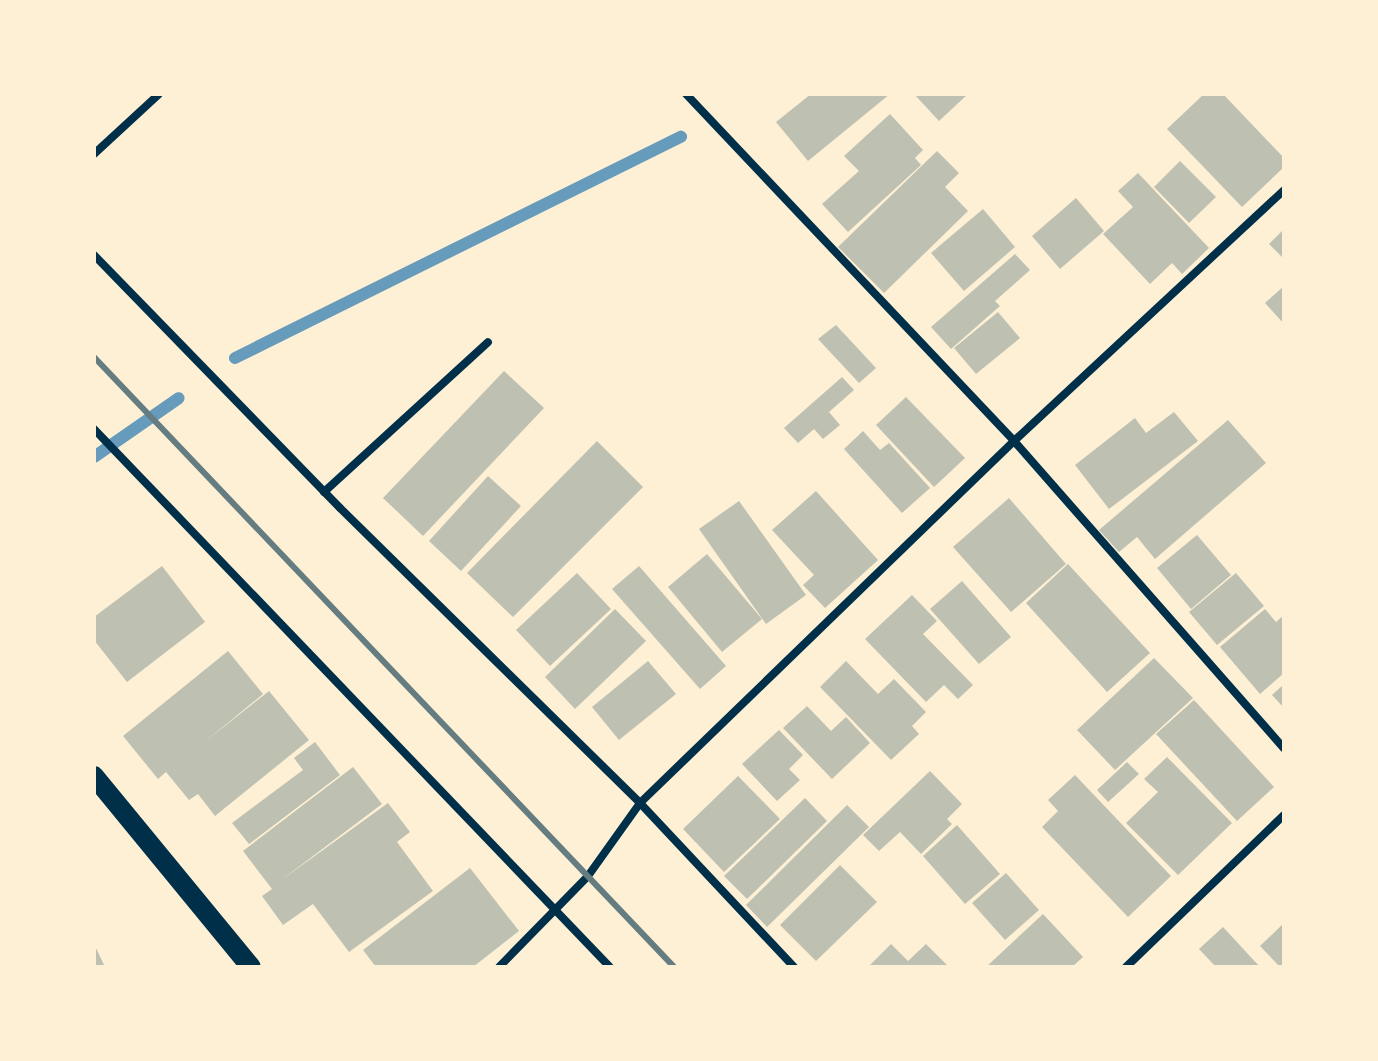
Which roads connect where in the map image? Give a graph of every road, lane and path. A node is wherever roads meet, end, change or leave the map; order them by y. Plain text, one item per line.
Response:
1 (159, 94) edge
2 (686, 94) edge
3 (94, 154) edge
4 (1284, 190) edge
5 (94, 255) edge
6 (488, 342) dead end
7 (95, 430) edge
8 (1014, 441) junction
9 (324, 492) junction
10 (1284, 748) edge
11 (94, 776) edge
12 (640, 803) junction
13 (1284, 815) edge
14 (557, 910) junction
15 (251, 967) edge
16 (499, 967) edge
17 (610, 967) edge
18 (794, 967) edge
19 (1126, 967) edge

1 - 3 street
2 - 8 street
4 - 8 street
5 - 9 street
6 - 9 street
7 - 14 street
8 - 10 street
8 - 12 street
9 - 12 street
11 - 15 main road
12 - 14 street
12 - 18 street
13 - 19 street
14 - 16 street
14 - 17 street

